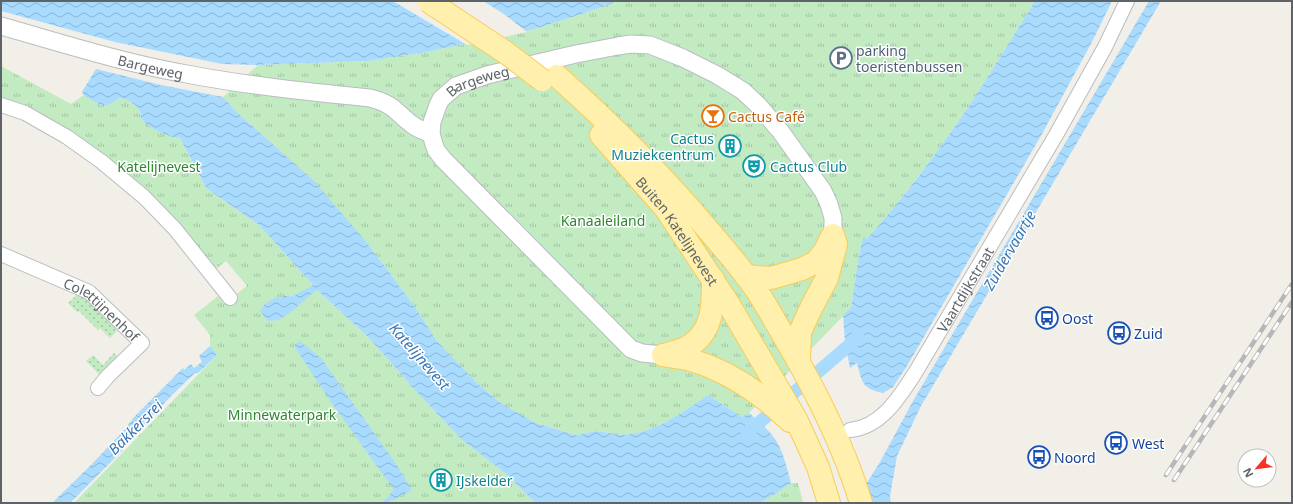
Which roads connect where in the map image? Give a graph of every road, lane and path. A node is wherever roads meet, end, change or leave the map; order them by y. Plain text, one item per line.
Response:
1 (428, 1) edge
2 (449, 1) edge
3 (1127, 1) edge
4 (1, 26) edge
5 (550, 78) junction
6 (1, 105) edge
7 (431, 133) junction
8 (833, 235) junction
9 (1, 254) edge
10 (746, 276) junction
11 (713, 279) junction
12 (230, 298) dead end
13 (663, 355) junction
14 (799, 361) junction
15 (98, 388) dead end
16 (770, 391) junction
17 (850, 430) dead end
18 (860, 501) edge
19 (829, 503) edge

1 - 5 main road, Buiten Katelijnevest, bridge
2 - 5 main road, Buiten Katelijnevest
3 - 17 street, Vaartdijkstraat
4 - 7 street, Bargeweg
5 - 10 main road, Buiten Katelijnevest
5 - 11 main road, Buiten Katelijnevest
6 - 12 street
7 - 8 street, Bargeweg
7 - 13 street
8 - 10 main road
8 - 14 main road
9 - 15 street, Colettijnenhof
10 - 14 main road, Buiten Katelijnevest
11 - 13 main road
11 - 16 main road, Buiten Katelijnevest
13 - 16 main road
14 - 18 main road, Buiten Katelijnevest
16 - 19 main road

